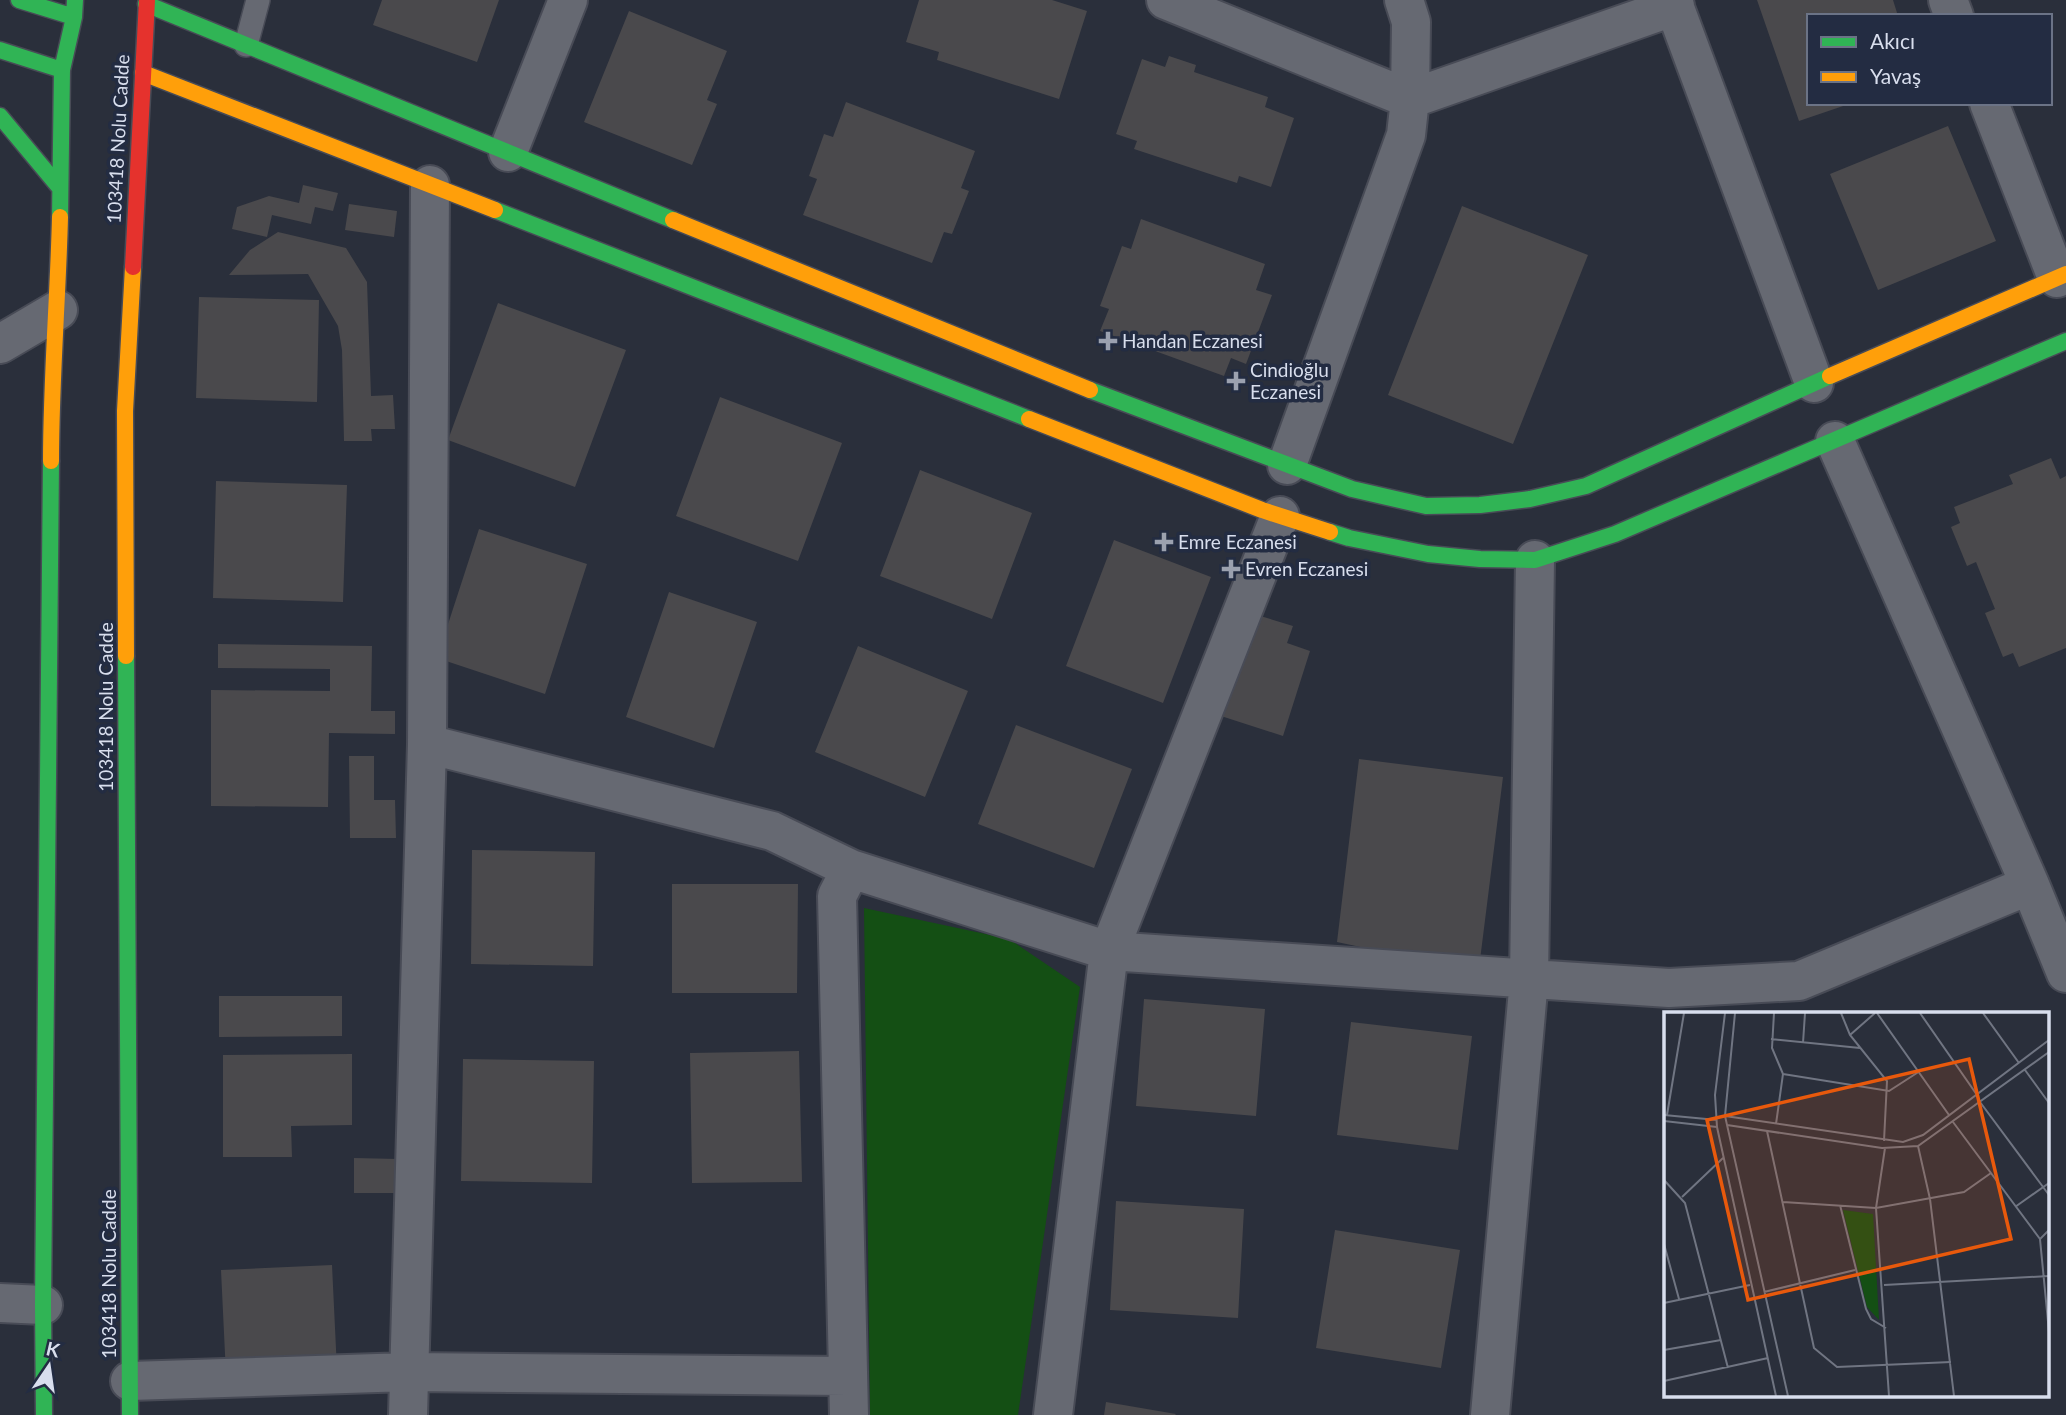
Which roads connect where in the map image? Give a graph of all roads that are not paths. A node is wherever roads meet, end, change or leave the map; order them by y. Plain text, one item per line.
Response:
1 (19, 0) edge
2 (75, 0) edge
3 (258, 0) edge
4 (568, 0) edge
5 (1166, 0) edge
6 (1404, 0) edge
7 (147, 2) edge
8 (1673, 3) edge
9 (74, 18) junction
10 (246, 45) junction
11 (0, 50) edge
12 (62, 70) junction
13 (143, 73) junction
14 (1410, 99) junction
15 (1990, 105) edge
16 (0, 116) edge
17 (508, 152) junction
18 (430, 185) junction
19 (59, 187) junction
20 (2062, 276) edge
21 (58, 310) junction
22 (2066, 341) edge
23 (0, 344) edge
24 (1814, 383) junction
25 (1835, 441) junction
26 (1287, 465) junction
27 (1280, 516) junction
28 (1535, 560) junction
29 (427, 744) junction
30 (851, 869) junction
31 (2030, 885) junction
32 (1109, 951) junction
33 (2066, 973) edge
34 (1529, 979) junction
35 (0, 1303) edge
36 (43, 1305) junction
37 (408, 1373) junction
38 (847, 1376) junction
39 (130, 1398) edge
40 (44, 1415) edge
41 (408, 1415) edge
42 (849, 1415) edge
43 (1053, 1415) edge
44 (1490, 1415) edge

1 - 9 street
2 - 9 street
3 - 10 lane
4 - 17 street
5 - 14 street
6 - 14 street
7 - 10 street
7 - 13 street, 103418 Nolu Cadde
8 - 14 street
8 - 24 street
9 - 12 street
10 - 17 street
11 - 12 street
12 - 19 street
13 - 18 street
13 - 39 street, 103418 Nolu Cadde
14 - 26 street
15 - 20 street
16 - 19 street
17 - 26 street
18 - 27 street
18 - 29 street
19 - 21 street
20 - 24 street
21 - 23 street
21 - 36 street
22 - 25 street
24 - 26 street
25 - 28 street
25 - 31 street
27 - 28 street
27 - 32 street
28 - 34 street
29 - 30 street
29 - 37 street
30 - 32 street
30 - 38 street
31 - 33 street
31 - 34 street
32 - 34 street
32 - 43 street
34 - 44 street
35 - 36 street
36 - 40 street
37 - 38 street
37 - 39 street
37 - 41 street
38 - 42 street

